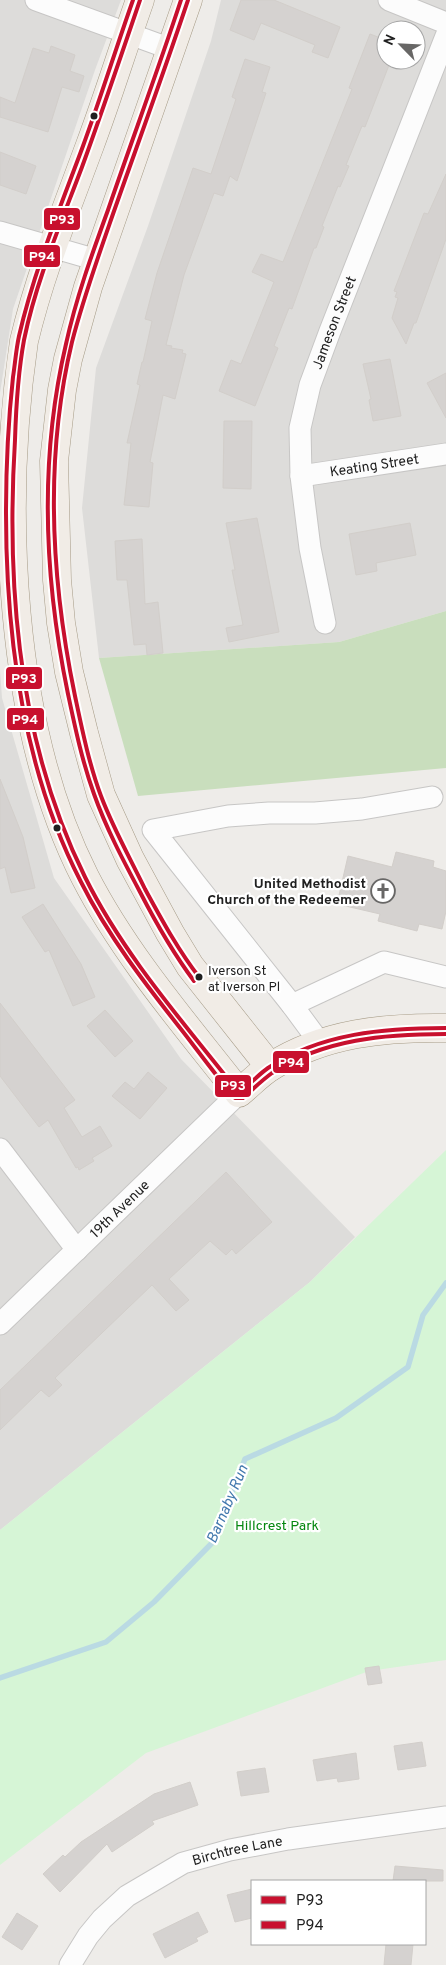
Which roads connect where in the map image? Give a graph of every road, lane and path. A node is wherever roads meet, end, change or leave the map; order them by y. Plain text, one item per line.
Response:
1 (36, 0) edge
2 (140, 0) edge
3 (188, 0) edge
4 (389, 0) edge
5 (446, 23) edge
6 (128, 34) junction
7 (446, 36) edge
8 (171, 49) junction
9 (0, 232) edge
10 (52, 246) junction
11 (97, 260) junction
12 (446, 454) edge
13 (301, 476) junction
14 (325, 622) dead end
15 (432, 797) dead end
16 (446, 977) edge
17 (292, 1005) junction
18 (446, 1028) edge
19 (320, 1043) junction
20 (270, 1067) junction
21 (239, 1093) junction
22 (0, 1148) edge
23 (77, 1250) junction
24 (0, 1324) edge
25 (446, 1817) edge
26 (70, 1965) edge

1 - 6 street
2 - 6 main road
3 - 8 main road
4 - 5 street
6 - 8 street
6 - 10 main road
7 - 13 street, Jameson Street
8 - 11 main road
9 - 10 street
10 - 11 street
10 - 21 main road
11 - 20 main road
12 - 13 street, Keating Street
13 - 14 street, Jameson Street
15 - 17 street
16 - 17 street
17 - 19 street
18 - 19 main road
19 - 20 main road
20 - 21 main road
21 - 23 street, 19th Avenue
22 - 23 street
23 - 24 street, 19th Avenue
25 - 26 street, Birchtree Lane

